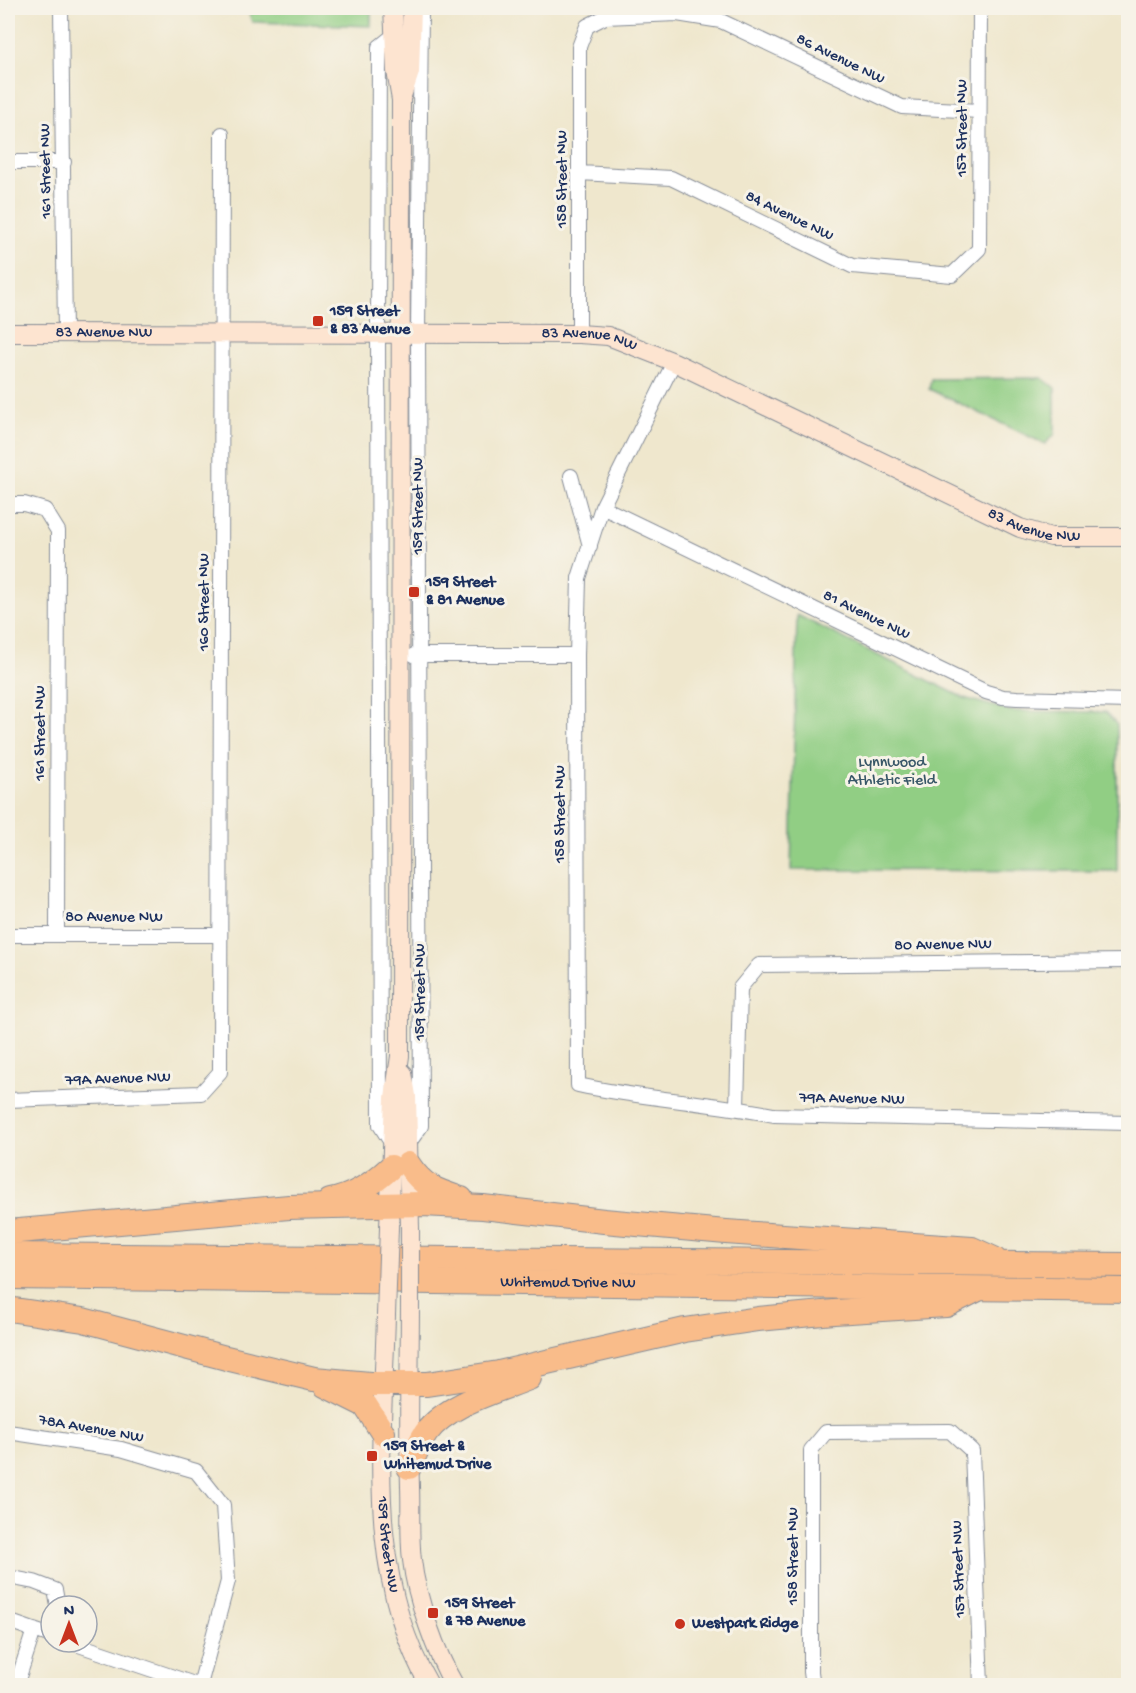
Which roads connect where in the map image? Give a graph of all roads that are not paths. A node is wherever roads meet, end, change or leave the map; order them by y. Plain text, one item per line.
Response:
1 (61, 8) edge
2 (393, 8) edge
3 (412, 8) edge
4 (421, 8) edge
5 (980, 8) edge
6 (586, 26) joint
7 (394, 35) junction
8 (401, 100) junction
9 (979, 111) junction
10 (222, 134) dead end
11 (8, 162) edge
12 (64, 162) junction
13 (580, 173) junction
14 (979, 249) joint
15 (378, 332) junction
16 (8, 333) edge
17 (65, 333) junction
18 (222, 333) junction
19 (409, 333) junction
20 (579, 334) junction
21 (674, 362) junction
22 (571, 476) dead end
23 (8, 504) edge
24 (602, 507) junction
25 (1128, 537) edge
26 (590, 546) junction
27 (400, 655) junction
28 (420, 655) junction
29 (577, 655) junction
30 (1128, 701) edge
31 (57, 934) junction
32 (8, 935) edge
33 (220, 935) junction
34 (1128, 962) edge
35 (220, 1072) joint
36 (578, 1085) joint
37 (8, 1100) edge
38 (737, 1108) junction
39 (1128, 1123) edge
40 (400, 1155) junction
41 (483, 1206) junction
42 (289, 1208) junction
43 (396, 1213) junction
44 (8, 1232) edge
45 (8, 1255) edge
46 (1128, 1265) edge
47 (1007, 1266) junction
48 (8, 1276) edge
49 (981, 1288) junction
50 (1128, 1290) edge
51 (8, 1309) edge
52 (645, 1339) junction
53 (314, 1379) junction
54 (384, 1384) junction
55 (409, 1384) junction
56 (8, 1432) edge
57 (382, 1433) junction
58 (972, 1451) joint
59 (409, 1467) junction
60 (8, 1577) edge
61 (56, 1594) edge
62 (8, 1622) edge
63 (34, 1630) junction
64 (39, 1632) edge
65 (99, 1652) edge
66 (200, 1685) edge
67 (16, 1686) edge
68 (430, 1686) edge
69 (455, 1686) edge
70 (813, 1686) edge
71 (981, 1686) edge

1 - 12 street, 161 Street NW
2 - 7 street, 159 Street NW
3 - 8 street, 159 Street NW
4 - 19 street, 159 Street NW
5 - 9 street, 157 Street NW
6 - 9 street, 86 Avenue NW
6 - 13 street, 158 Street NW
7 - 8 street, 159 Street NW
7 - 15 street, 159 Street NW
8 - 19 street, 159 Street NW
9 - 14 street, 157 Street NW
10 - 18 street, 160 Street NW
11 - 12 street
12 - 17 street, 161 Street NW
13 - 14 street, 84 Avenue NW
13 - 20 street, 158 Street NW
15 - 18 street, 83 Avenue NW
15 - 19 street, 83 Avenue NW
15 - 40 street, 159 Street NW
16 - 17 street, 83 Avenue NW
17 - 18 street, 83 Avenue NW
18 - 33 street, 160 Street NW
19 - 20 street, 83 Avenue NW
19 - 27 street, 159 Street NW
19 - 28 street, 159 Street NW
20 - 21 street, 83 Avenue NW
21 - 24 street, 158 Street NW
21 - 25 street, 83 Avenue NW
22 - 26 street
23 - 31 street, 161 Street NW
24 - 26 street, 158 Street NW
24 - 30 street, 81 Avenue NW
26 - 29 street, 158 Street NW
27 - 28 street
27 - 40 street, 159 Street NW
28 - 29 street
28 - 40 street, 159 Street NW
29 - 36 street, 158 Street NW
31 - 32 street, 80 Avenue NW
31 - 33 street, 80 Avenue NW
33 - 35 street, 160 Street NW
34 - 38 street, 80 Avenue NW
35 - 37 street, 79A Avenue NW
36 - 38 street, 79A Avenue NW
38 - 39 street, 79A Avenue NW
40 - 41 highway
40 - 42 highway
40 - 43 street, 159 Street NW
41 - 43 highway
41 - 47 highway
42 - 43 highway
42 - 44 highway
43 - 54 street, 159 Street NW, bridge
43 - 55 street, 159 Street NW, bridge
45 - 47 highway, Whitemud Drive NW
46 - 47 highway, Whitemud Drive NW
48 - 49 highway, Whitemud Drive NW
49 - 50 highway, Whitemud Drive NW
49 - 52 highway
51 - 53 highway
52 - 55 highway
52 - 59 highway
53 - 54 highway
53 - 57 highway
54 - 55 highway
54 - 57 street, 159 Street NW
55 - 59 street, 159 Street NW
56 - 66 street, 78A Avenue NW
57 - 68 street, 159 Street NW
58 - 70 street, 158 Street NW
58 - 71 street, 157 Street NW
59 - 69 street, 159 Street NW
60 - 61 street
62 - 63 street
63 - 64 street
63 - 67 street
65 - 66 street

